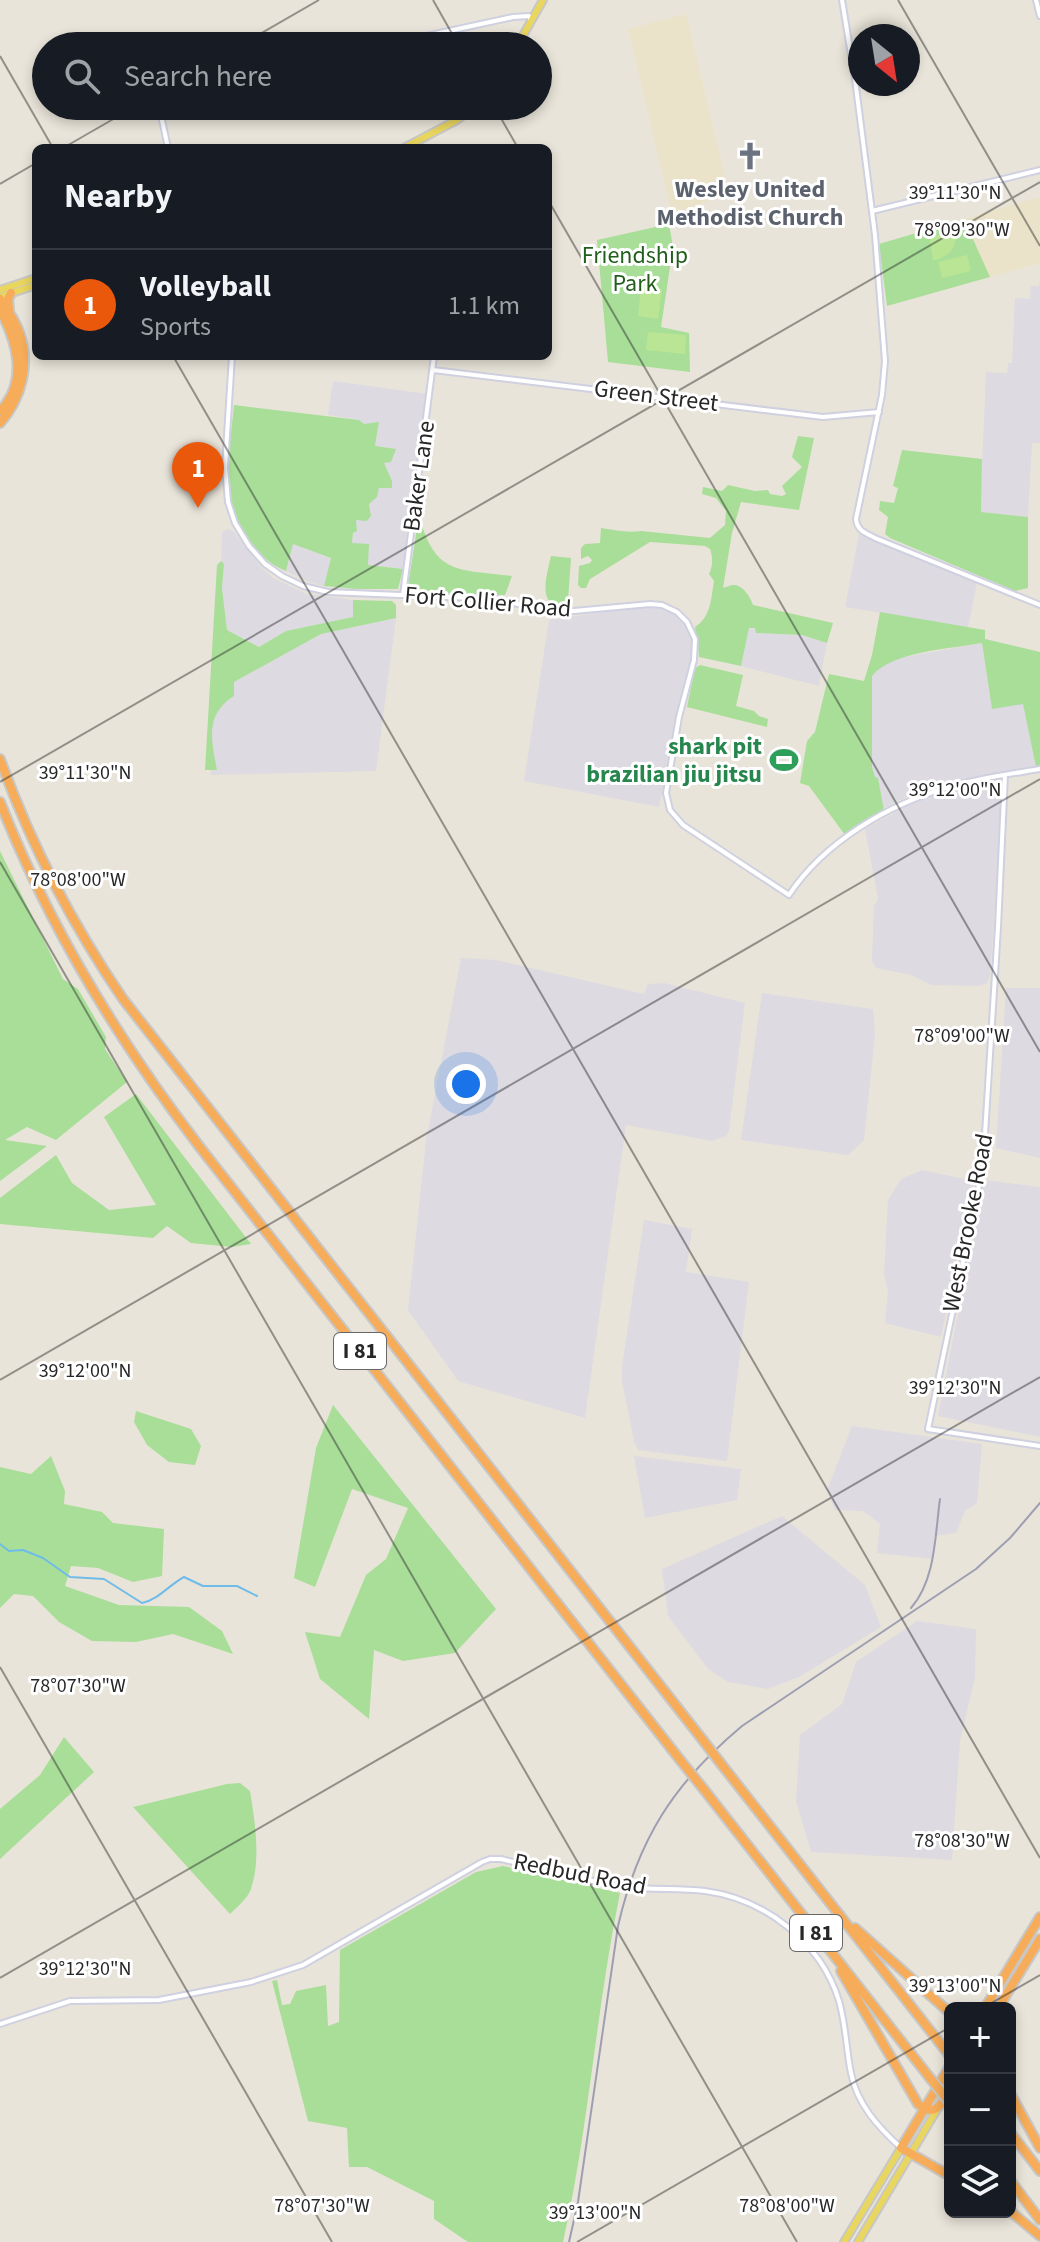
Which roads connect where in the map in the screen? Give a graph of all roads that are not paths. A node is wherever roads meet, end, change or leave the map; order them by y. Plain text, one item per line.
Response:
1 (543, 0) edge
2 (842, 0) edge
3 (1036, 0) edge
4 (1040, 16) edge
5 (531, 21) junction
6 (444, 32) edge
7 (525, 32) edge
8 (162, 120) edge
9 (457, 120) edge
10 (167, 144) edge
11 (412, 144) edge
12 (1040, 170) edge
13 (872, 211) junction
14 (32, 279) edge
15 (32, 286) edge
16 (0, 290) edge
17 (11, 293) junction
18 (0, 298) edge
19 (0, 310) edge
20 (12, 317) junction
21 (0, 325) edge
22 (15, 341) junction
23 (232, 360) edge
24 (434, 360) edge
25 (433, 370) junction
26 (0, 411) edge
27 (879, 412) junction
28 (0, 423) edge
29 (403, 595) junction
30 (1040, 605) edge
31 (0, 759) edge
32 (1040, 769) edge
33 (1005, 775) junction
34 (0, 802) edge
35 (1040, 1446) edge
36 (838, 1913) junction
37 (1040, 1917) edge
38 (816, 1933) junction
39 (1040, 1939) edge
40 (988, 2002) edge
41 (1003, 2002) edge
42 (944, 2008) edge
43 (0, 2024) edge
44 (944, 2047) edge
45 (945, 2074) edge
46 (909, 2088) junction
47 (944, 2096) edge
48 (944, 2099) edge
49 (1016, 2104) edge
50 (940, 2105) junction
51 (925, 2109) junction
52 (916, 2123) junction
53 (1016, 2140) edge
54 (901, 2148) junction
55 (1040, 2148) edge
56 (911, 2154) junction
57 (1040, 2171) edge
58 (944, 2173) edge
59 (1016, 2188) edge
60 (1016, 2216) edge
61 (1040, 2220) edge
62 (1040, 2236) edge
63 (844, 2242) edge
64 (858, 2242) edge

1 - 5 main road
2 - 13 street
3 - 4 street
5 - 6 street
5 - 7 main road
8 - 10 street
9 - 11 main road
12 - 13 street
13 - 27 street
14 - 16 main road
15 - 17 main road
17 - 18 main road
17 - 20 highway
18 - 20 highway
19 - 22 highway
20 - 28 highway
21 - 22 highway
22 - 26 highway
23 - 29 street, Fort Collier Road
24 - 25 street, Baker Lane
25 - 27 street, Green Street
25 - 29 street, Baker Lane
27 - 30 street
29 - 33 street, Fort Collier Road
31 - 36 highway, I 81, bridge
32 - 33 street
33 - 35 street, West Brooke Road
34 - 38 highway, I 81, bridge
36 - 42 highway
36 - 44 highway, I 81
37 - 40 highway
38 - 46 highway
38 - 47 highway, I 81, bridge
39 - 41 highway
43 - 54 street, Redbud Road
45 - 51 highway
46 - 51 highway
46 - 52 highway
48 - 50 highway
49 - 55 highway
50 - 51 highway
50 - 56 main road
51 - 52 highway
52 - 54 highway
53 - 57 highway
54 - 56 highway
54 - 63 main road
56 - 58 highway
56 - 64 main road
59 - 61 highway
60 - 62 highway

